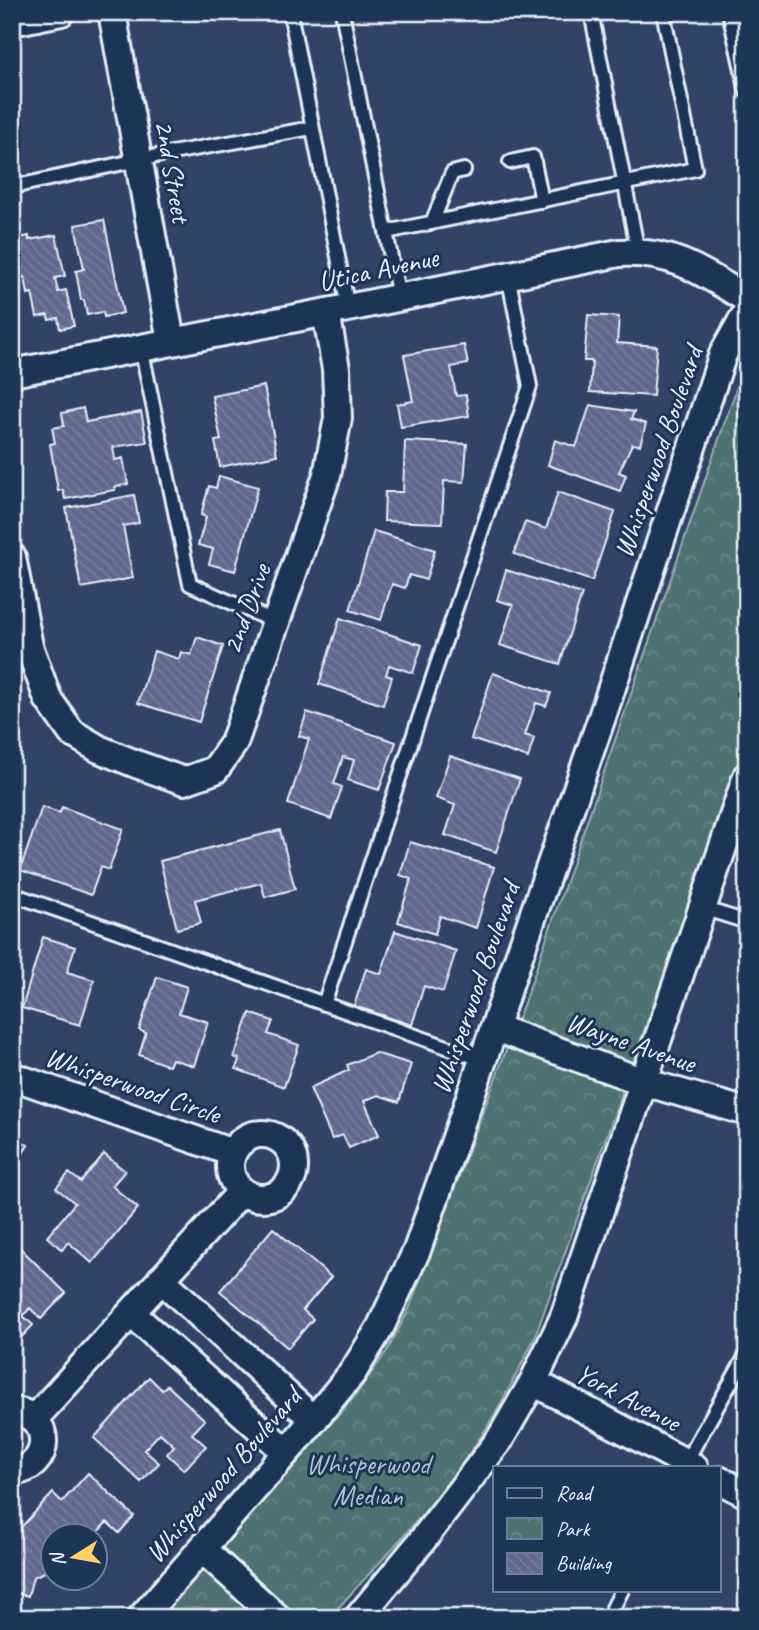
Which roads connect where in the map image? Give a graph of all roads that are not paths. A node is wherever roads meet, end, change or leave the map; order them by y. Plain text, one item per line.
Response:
1 (61, 12) edge
2 (112, 12) edge
3 (290, 12) edge
4 (342, 12) edge
5 (591, 12) edge
6 (663, 12) edge
7 (729, 12) edge
8 (26, 18) edge
9 (747, 92) edge
10 (312, 128) junction
11 (139, 161) junction
12 (510, 162) dead end
13 (464, 170) dead end
14 (625, 184) junction
15 (12, 187) edge
16 (542, 201) junction
17 (432, 223) junction
18 (386, 232) junction
19 (638, 252) junction
20 (508, 275) junction
21 (399, 297) junction
22 (747, 299) edge
23 (337, 310) junction
24 (747, 312) edge
25 (171, 341) junction
26 (141, 347) junction
27 (12, 373) edge
28 (12, 557) edge
29 (275, 622) junction
30 (747, 776) edge
31 (12, 894) edge
32 (702, 908) junction
33 (747, 922) edge
34 (324, 1004) junction
35 (495, 1028) junction
36 (484, 1060) junction
37 (12, 1076) edge
38 (644, 1083) junction
39 (747, 1112) edge
40 (233, 1153) junction
41 (242, 1191) junction
42 (162, 1279) junction
43 (131, 1313) junction
44 (747, 1354) edge
45 (533, 1382) junction
46 (23, 1415) edge
47 (314, 1420) junction
48 (286, 1452) junction
49 (688, 1466) edge
50 (12, 1471) edge
51 (720, 1480) edge
52 (747, 1494) edge
53 (202, 1549) junction
54 (621, 1592) edge
55 (141, 1618) edge
56 (278, 1618) edge
57 (358, 1618) edge
58 (608, 1618) edge

1 - 8 street
2 - 11 street, 2nd Street
3 - 10 lane
4 - 18 lane
5 - 14 lane
6 - 14 lane
7 - 9 lane
10 - 11 lane
10 - 23 lane
11 - 15 lane
11 - 25 street, 2nd Street
12 - 16 lane
13 - 17 lane
14 - 16 lane
14 - 19 lane
16 - 17 lane
17 - 18 lane
18 - 21 lane
19 - 20 street, Utica Avenue
19 - 22 street, Utica Avenue
20 - 21 street, Utica Avenue
20 - 34 lane
21 - 23 street, Utica Avenue
23 - 25 street, Utica Avenue
23 - 29 street, 2nd Drive
24 - 35 street, Whisperwood Boulevard
25 - 26 street, Utica Avenue
26 - 27 street, Utica Avenue
26 - 29 lane
28 - 29 street, 2nd Drive
30 - 32 street
31 - 34 lane
32 - 33 lane
32 - 38 street
34 - 36 lane
35 - 36 street, Whisperwood Boulevard
35 - 38 street, Wayne Avenue
36 - 47 street, Whisperwood Boulevard
37 - 40 street, Whisperwood Circle
38 - 39 street, Wayne Avenue
38 - 45 street
40 - 41 street, Whisperwood Circle
40 - 41 street, Whisperwood Circle
41 - 42 street
42 - 43 street
42 - 47 street
43 - 46 street
43 - 48 street
44 - 49 lane
45 - 49 street, York Avenue
45 - 57 street
46 - 50 street
47 - 48 street, Whisperwood Boulevard
48 - 53 street, Whisperwood Boulevard
51 - 52 street
53 - 55 street, Whisperwood Boulevard
53 - 56 street
54 - 58 lane

